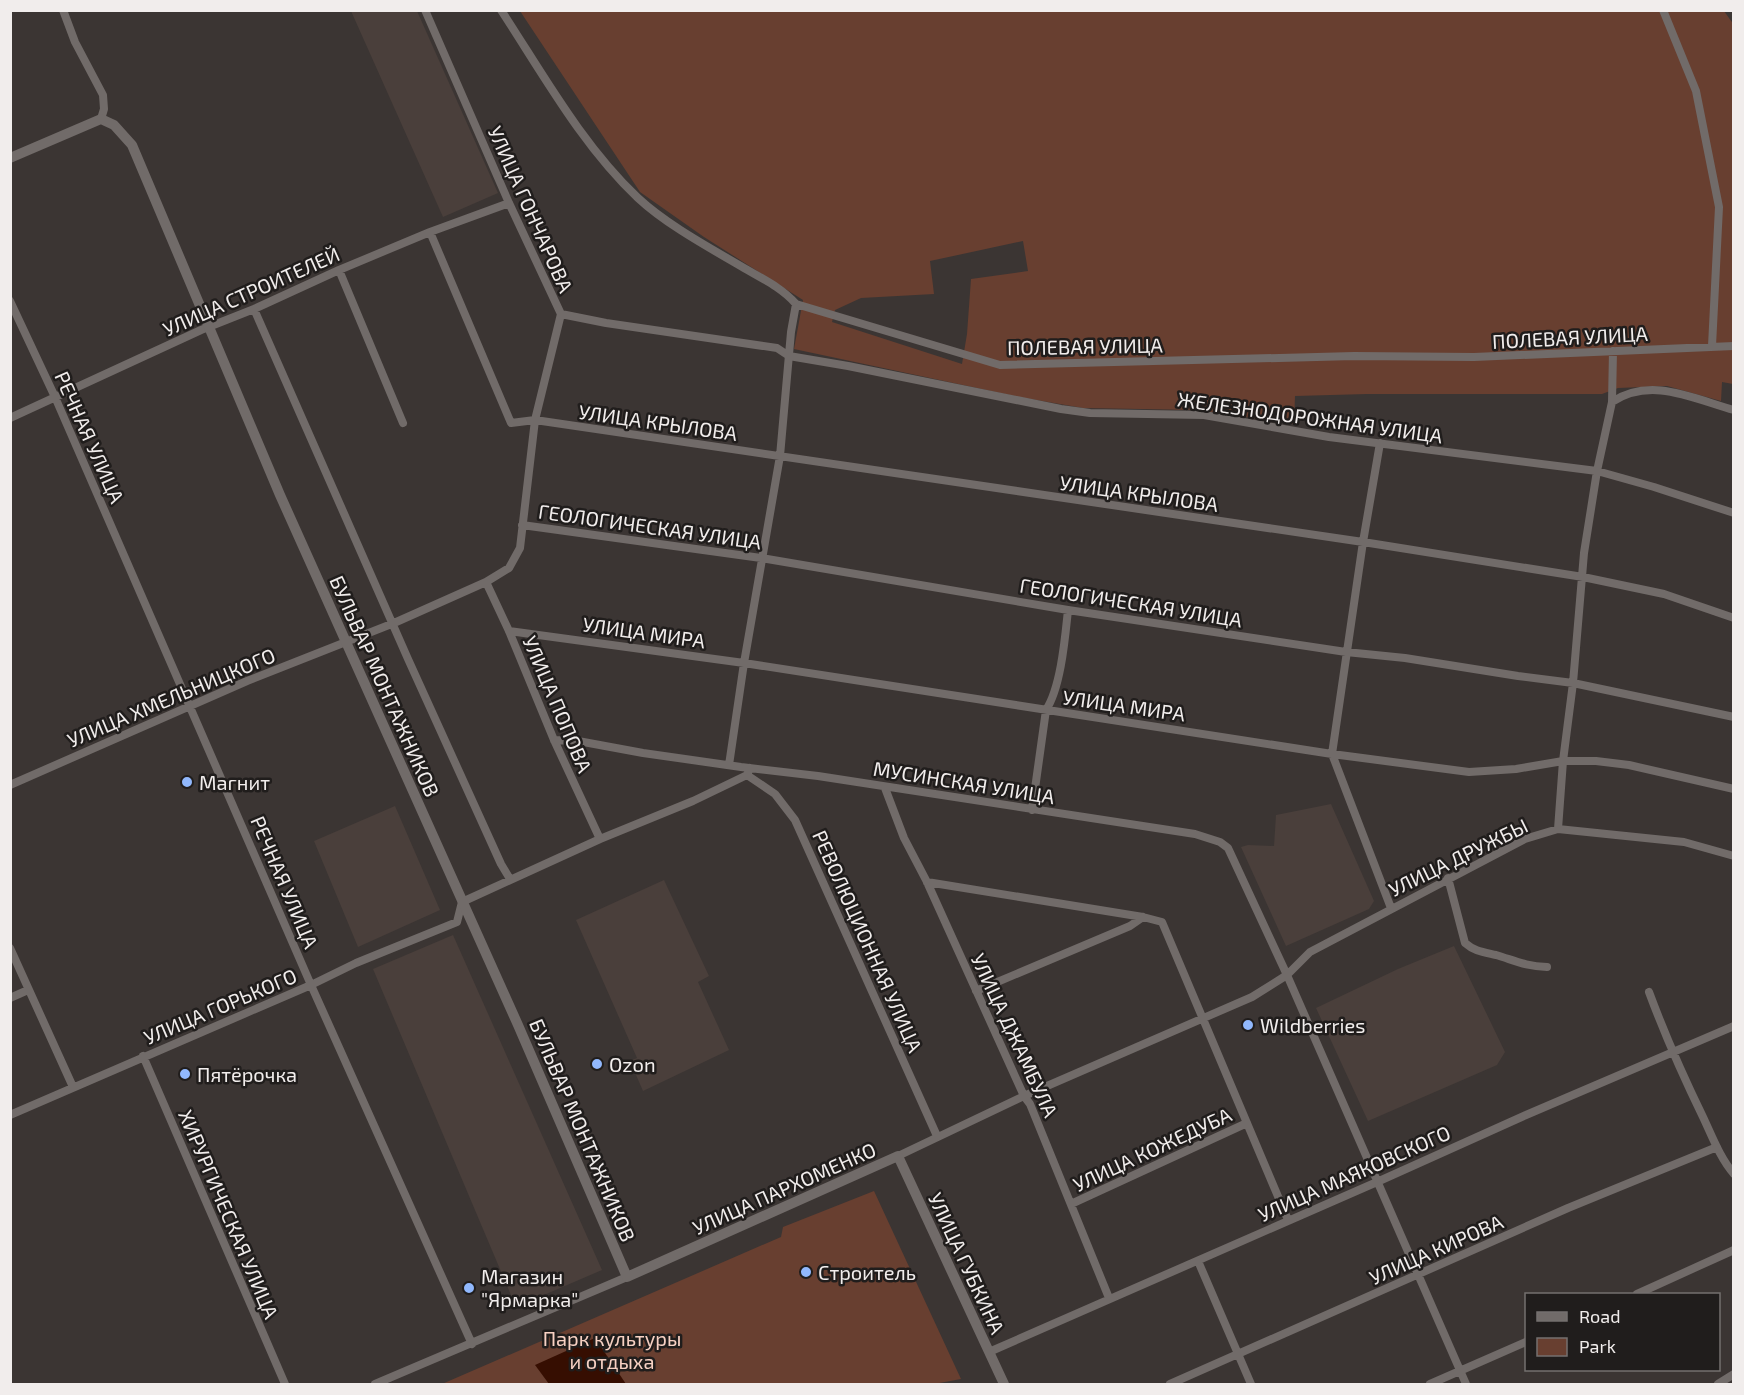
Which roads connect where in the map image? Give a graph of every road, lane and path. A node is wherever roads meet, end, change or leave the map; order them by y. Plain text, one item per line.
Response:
1 (63, 10) edge
2 (425, 10) edge
3 (501, 10) edge
4 (1662, 10) edge
5 (101, 119) junction
6 (10, 158) edge
7 (509, 203) junction
8 (430, 232) junction
9 (339, 270) junction
10 (10, 301) edge
11 (796, 304) junction
12 (254, 309) junction
13 (561, 314) junction
14 (209, 327) junction
15 (1712, 346) junction
16 (1734, 346) edge
17 (1612, 351) junction
18 (789, 356) junction
19 (55, 397) junction
20 (1612, 402) junction
21 (1734, 410) edge
22 (10, 418) edge
23 (535, 420) junction
24 (403, 423) dead end
25 (1380, 443) junction
26 (780, 456) junction
27 (1597, 471) junction
28 (1734, 513) edge
29 (522, 525) junction
30 (1363, 542) junction
31 (761, 558) junction
32 (1582, 577) junction
33 (486, 582) junction
34 (1068, 610) junction
35 (1734, 618) edge
36 (393, 623) junction
37 (509, 630) junction
38 (345, 643) junction
39 (1346, 651) junction
40 (744, 663) junction
41 (1573, 683) junction
42 (190, 706) junction
43 (1046, 710) junction
44 (1734, 717) edge
45 (554, 740) junction
46 (1332, 754) junction
47 (1563, 761) junction
48 (729, 765) junction
49 (749, 772) junction
50 (10, 785) edge
51 (885, 788) junction
52 (1734, 789) edge
53 (1032, 810) junction
54 (1558, 829) junction
55 (600, 839) junction
56 (1734, 856) edge
57 (1448, 878) junction
58 (510, 879) junction
59 (927, 882) junction
60 (462, 902) junction
61 (1391, 908) junction
62 (1143, 916) junction
63 (10, 948) edge
64 (1547, 967) dead end
65 (1287, 975) junction
66 (311, 985) junction
67 (28, 990) junction
68 (976, 992) junction
69 (1649, 993) dead end
70 (10, 998) edge
71 (1204, 1018) junction
72 (1734, 1026) edge
73 (1672, 1053) junction
74 (143, 1056) junction
75 (73, 1087) junction
76 (1024, 1096) junction
77 (10, 1115) edge
78 (1247, 1123) junction
79 (937, 1136) junction
80 (1717, 1147) junction
81 (898, 1156) junction
82 (1734, 1174) edge
83 (1377, 1182) junction
84 (1071, 1204) junction
85 (1288, 1220) junction
86 (1734, 1250) edge
87 (1198, 1261) junction
88 (1418, 1276) junction
89 (627, 1277) junction
90 (1639, 1293) edge
91 (1109, 1298) junction
92 (1525, 1343) edge
93 (472, 1344) junction
94 (989, 1352) junction
95 (1239, 1355) junction
96 (1460, 1372) junction
97 (1734, 1374) edge
98 (285, 1384) edge
99 (375, 1384) edge
100 (1004, 1384) edge
101 (1170, 1384) edge
102 (1251, 1384) edge
103 (1430, 1384) edge
104 (1466, 1384) edge
105 (1718, 1384) edge

1 - 5 street
2 - 7 street, УЛИЦА ГОНЧАРОВА
3 - 11 street, ПОЛЕВАЯ УЛИЦА
4 - 15 street
5 - 6 street
5 - 14 street, БУЛЬВАР МОНТАЖНИКОВ
7 - 8 street, УЛИЦА СТРОИТЕЛЕЙ
7 - 13 street, УЛИЦА ГОНЧАРОВА
8 - 9 street, УЛИЦА СТРОИТЕЛЕЙ
8 - 23 street, УЛИЦА КРЫЛОВА
9 - 12 street, УЛИЦА СТРОИТЕЛЕЙ
9 - 24 street
10 - 19 street, РЕЧНАЯ УЛИЦА
11 - 17 street, ПОЛЕВАЯ УЛИЦА
11 - 18 street
12 - 14 street, УЛИЦА СТРОИТЕЛЕЙ
12 - 36 street
13 - 18 street, ЖЕЛЕЗНОДОРОЖНАЯ УЛИЦА
13 - 23 street, УЛИЦА ГОНЧАРОВА
14 - 19 street, УЛИЦА СТРОИТЕЛЕЙ
14 - 38 street, БУЛЬВАР МОНТАЖНИКОВ
15 - 16 street, ПОЛЕВАЯ УЛИЦА
15 - 17 street, ПОЛЕВАЯ УЛИЦА
17 - 20 street
18 - 25 street, ЖЕЛЕЗНОДОРОЖНАЯ УЛИЦА
18 - 26 street
19 - 22 street, УЛИЦА СТРОИТЕЛЕЙ
19 - 42 street, РЕЧНАЯ УЛИЦА
20 - 21 street
20 - 27 street
23 - 26 street, УЛИЦА КРЫЛОВА
23 - 29 street, УЛИЦА ГОНЧАРОВА
25 - 27 street, ЖЕЛЕЗНОДОРОЖНАЯ УЛИЦА
25 - 30 street
26 - 30 street, УЛИЦА КРЫЛОВА
26 - 31 street
27 - 28 street, ЖЕЛЕЗНОДОРОЖНАЯ УЛИЦА
27 - 32 street
29 - 31 street, ГЕОЛОГИЧЕСКАЯ УЛИЦА
29 - 33 street, УЛИЦА ГОНЧАРОВА
30 - 32 street, УЛИЦА КРЫЛОВА
30 - 39 street
31 - 34 street, ГЕОЛОГИЧЕСКАЯ УЛИЦА
31 - 40 street
32 - 35 street, УЛИЦА КРЫЛОВА
32 - 41 street
33 - 36 street, УЛИЦА ГОНЧАРОВА
33 - 37 street, УЛИЦА ПОПОВА
34 - 39 street, ГЕОЛОГИЧЕСКАЯ УЛИЦА
34 - 43 street
36 - 38 street, УЛИЦА ГОНЧАРОВА
36 - 58 street
37 - 40 street, УЛИЦА МИРА
37 - 45 street, УЛИЦА ПОПОВА
38 - 42 street, УЛИЦА ХМЕЛЬНИЦКОГО
38 - 60 street, БУЛЬВАР МОНТАЖНИКОВ
39 - 41 street, ГЕОЛОГИЧЕСКАЯ УЛИЦА
39 - 46 street
40 - 43 street, УЛИЦА МИРА
40 - 48 street
41 - 44 street, ГЕОЛОГИЧЕСКАЯ УЛИЦА
41 - 47 street
42 - 50 street, УЛИЦА ХМЕЛЬНИЦКОГО
42 - 66 street, РЕЧНАЯ УЛИЦА
43 - 46 street, УЛИЦА МИРА
43 - 53 street
45 - 48 street, МУСИНСКАЯ УЛИЦА
45 - 55 street, УЛИЦА ПОПОВА
46 - 47 street, УЛИЦА МИРА
46 - 61 street
47 - 52 street, УЛИЦА МИРА
47 - 54 street
48 - 49 street, МУСИНСКАЯ УЛИЦА
49 - 51 street, МУСИНСКАЯ УЛИЦА
49 - 55 street
49 - 79 street, РЕВОЛЮЦИОННАЯ УЛИЦА
51 - 53 street, МУСИНСКАЯ УЛИЦА
51 - 59 street, УЛИЦА ДЖАМБУЛА
53 - 65 street, МУСИНСКАЯ УЛИЦА
54 - 56 street, УЛИЦА ДРУЖБЫ
54 - 57 street, УЛИЦА ДРУЖБЫ
55 - 58 street
57 - 61 street, УЛИЦА ДРУЖБЫ
57 - 64 street
58 - 60 street
59 - 62 street
59 - 68 street, УЛИЦА ДЖАМБУЛА
60 - 66 street, УЛИЦА ГОРЬКОГО
60 - 89 street, БУЛЬВАР МОНТАЖНИКОВ
61 - 65 street, УЛИЦА ДРУЖБЫ
62 - 68 street
62 - 71 street
63 - 67 street
65 - 71 street, УЛИЦА ДРУЖБЫ
65 - 83 street, МУСИНСКАЯ УЛИЦА
66 - 74 street, УЛИЦА ГОРЬКОГО
66 - 93 street, РЕЧНАЯ УЛИЦА
67 - 70 street
67 - 75 street
68 - 76 street, УЛИЦА ДЖАМБУЛА
69 - 73 street
71 - 76 street, УЛИЦА ПАРХОМЕНКО
71 - 78 street
72 - 73 street, УЛИЦА МАЯКОВСКОГО
73 - 80 street
73 - 83 street, УЛИЦА МАЯКОВСКОГО
74 - 75 street, УЛИЦА ГОРЬКОГО
74 - 98 street, ХИРУРГИЧЕСКАЯ УЛИЦА
75 - 77 street, УЛИЦА ГОРЬКОГО
76 - 79 street, УЛИЦА ПАРХОМЕНКО
76 - 84 street, УЛИЦА ДЖАМБУЛА
78 - 84 street, УЛИЦА КОЖЕДУБА
78 - 85 street
79 - 81 street, УЛИЦА ПАРХОМЕНКО
80 - 82 street
80 - 88 street, УЛИЦА КИРОВА
81 - 89 street, УЛИЦА ПАРХОМЕНКО
81 - 94 street, УЛИЦА ГУБКИНА
83 - 85 street, УЛИЦА МАЯКОВСКОГО
83 - 88 street, МУСИНСКАЯ УЛИЦА
84 - 91 street, УЛИЦА ДЖАМБУЛА
85 - 87 street, УЛИЦА МАЯКОВСКОГО
86 - 90 street
87 - 91 street, УЛИЦА МАЯКОВСКОГО
87 - 95 street
88 - 95 street, УЛИЦА КИРОВА
88 - 96 street, МУСИНСКАЯ УЛИЦА
89 - 93 street, УЛИЦА ПАРХОМЕНКО
91 - 94 street, УЛИЦА МАЯКОВСКОГО
92 - 96 street
93 - 99 street, УЛИЦА ПАРХОМЕНКО
94 - 100 street, УЛИЦА ГУБКИНА
95 - 101 street, УЛИЦА КИРОВА
95 - 102 street
96 - 103 street
96 - 104 street, МУСИНСКАЯ УЛИЦА
97 - 105 street

